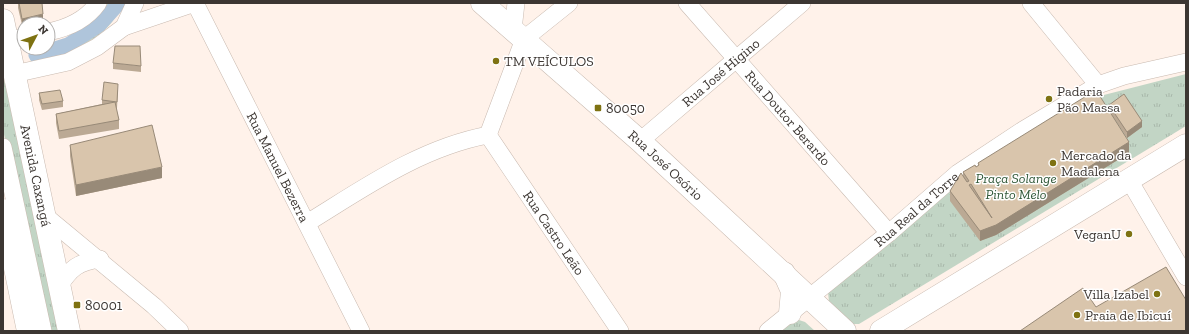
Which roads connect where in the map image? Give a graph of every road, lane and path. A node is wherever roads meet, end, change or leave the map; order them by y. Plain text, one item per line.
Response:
1 (98, 3) edge
2 (135, 3) edge
3 (195, 3) edge
4 (482, 3) edge
5 (516, 3) edge
6 (569, 3) edge
7 (687, 3) edge
8 (802, 3) edge
9 (1031, 3) edge
10 (124, 27) junction
11 (56, 30) edge
12 (11, 32) edge
13 (518, 35) junction
14 (737, 59) junction
15 (1186, 62) edge
16 (9, 68) edge
17 (1098, 85) junction
18 (488, 135) junction
19 (640, 141) junction
20 (1186, 145) edge
21 (3, 147) edge
22 (1129, 180) junction
23 (3, 210) edge
24 (44, 215) junction
25 (307, 223) junction
26 (889, 233) junction
27 (100, 259) junction
28 (784, 273) junction
29 (10, 276) edge
30 (1186, 277) edge
31 (59, 286) junction
32 (810, 297) junction
33 (790, 313) junction
34 (28, 331) edge
35 (43, 331) edge
36 (59, 331) edge
37 (69, 331) edge
38 (180, 331) edge
39 (361, 331) edge
40 (620, 331) edge
41 (768, 331) edge
42 (845, 331) edge
43 (881, 331) edge

1 - 11 street
2 - 10 street
3 - 10 street
3 - 25 street, Rua Manuel Bezerra
4 - 13 main road, Rua José Osório
5 - 13 street
6 - 13 street
7 - 14 street, Rua Doutor Berardo
8 - 14 street, Rua José Higino
9 - 17 street
10 - 16 street
12 - 16 main road, Avenida Caxangá
13 - 18 street
13 - 19 main road, Rua José Osório
14 - 19 street, Rua José Higino
14 - 26 street, Rua Doutor Berardo
15 - 17 street, Rua Real da Torre
16 - 24 main road, Avenida Caxangá
16 - 36 street
17 - 26 street, Rua Real da Torre
18 - 25 street
18 - 40 street, Rua Castro Leão
19 - 28 main road, Rua José Osório
20 - 22 main road
21 - 35 street
22 - 30 street
22 - 43 main road
23 - 29 main road
24 - 27 street
24 - 31 main road, Avenida Caxangá
25 - 39 street, Rua Manuel Bezerra
26 - 32 street, Rua Real da Torre
27 - 31 street
27 - 38 street
28 - 32 main road, Rua José Osório
28 - 33 main road
29 - 34 main road
31 - 37 main road, Avenida Caxangá
32 - 33 street, Rua Real da Torre
32 - 42 main road, Rua José Osório
33 - 41 street, Rua Real da Torre

